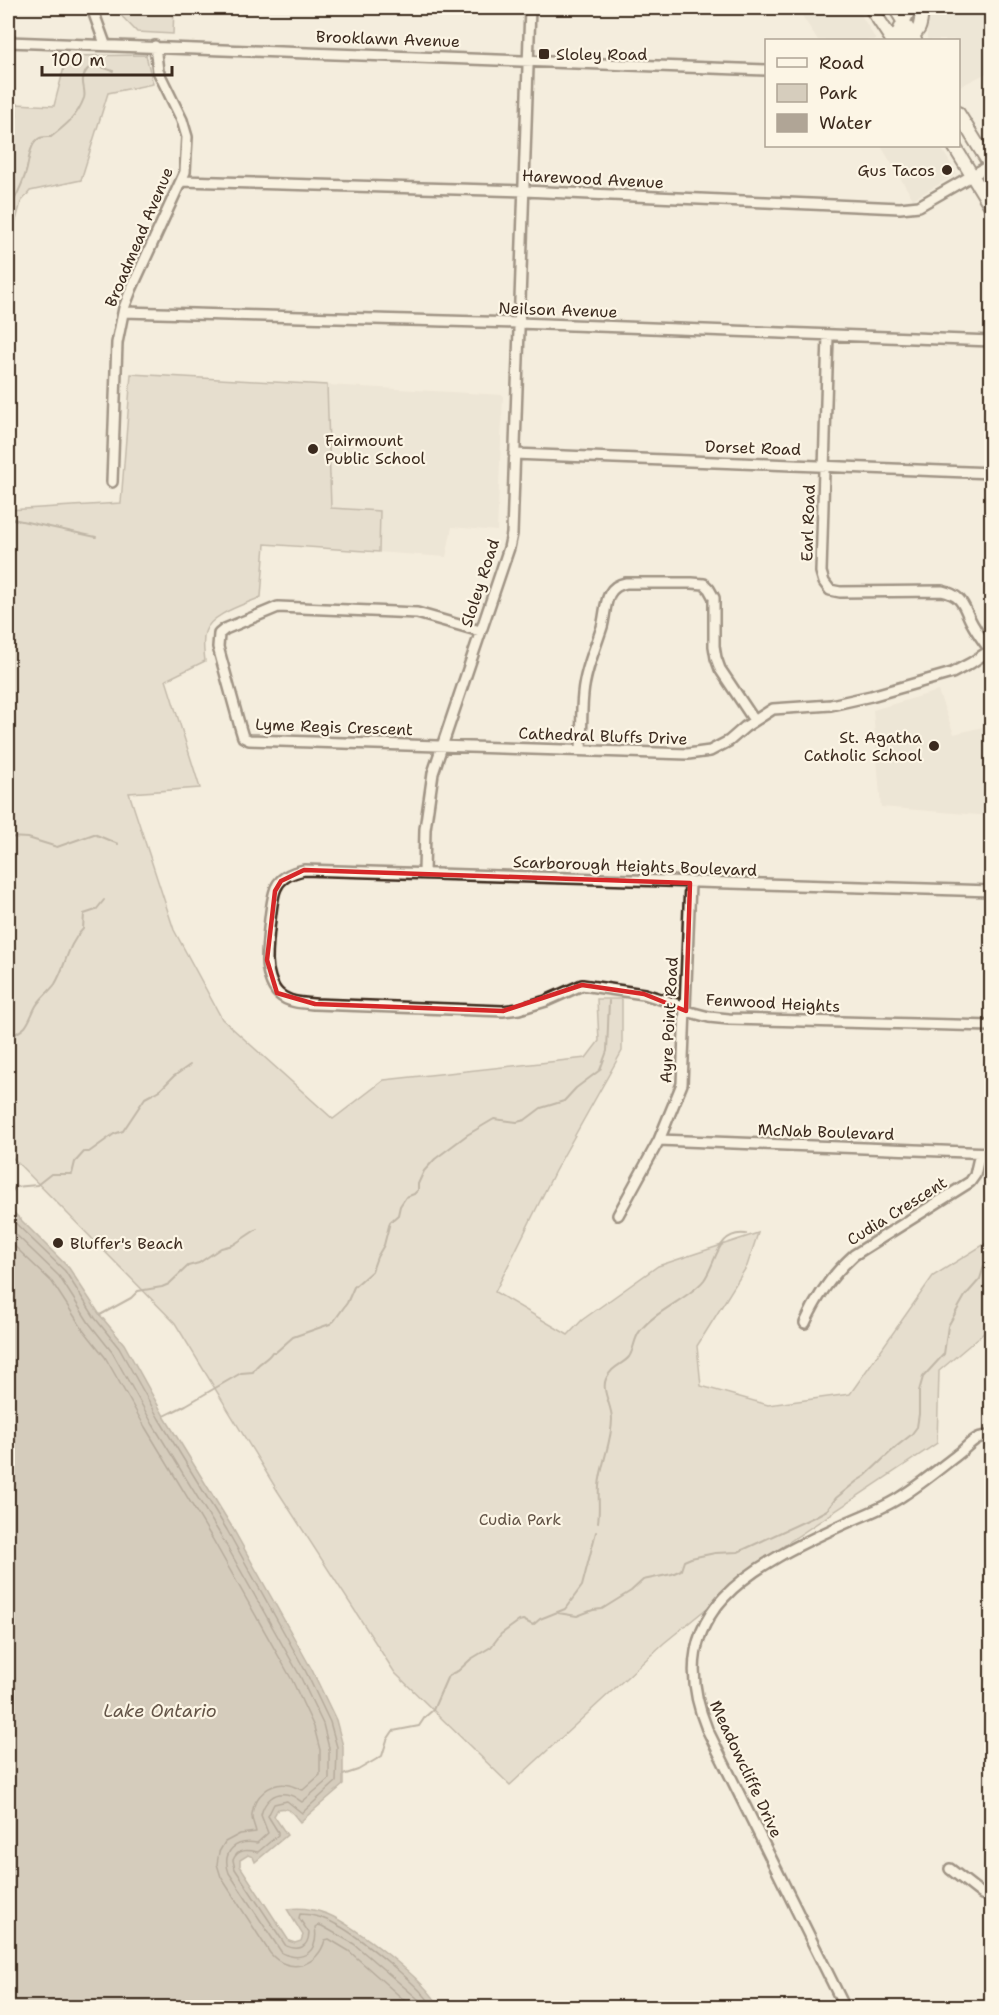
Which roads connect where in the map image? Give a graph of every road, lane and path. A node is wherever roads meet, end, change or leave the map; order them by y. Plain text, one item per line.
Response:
1 (92, 8) edge
2 (530, 8) edge
3 (871, 8) edge
4 (895, 8) edge
5 (910, 8) edge
6 (922, 8) edge
7 (904, 22) junction
8 (892, 39) edge
9 (894, 39) edge
10 (910, 39) edge
11 (8, 42) edge
12 (105, 44) junction
13 (155, 46) junction
14 (528, 61) junction
15 (765, 70) edge
16 (960, 116) edge
17 (955, 147) edge
18 (991, 166) edge
19 (972, 176) junction
20 (182, 181) junction
21 (524, 191) junction
22 (992, 207) edge
23 (124, 312) junction
24 (518, 323) junction
25 (828, 335) junction
26 (992, 340) edge
27 (514, 454) junction
28 (824, 466) junction
29 (992, 473) edge
30 (112, 482) dead end
31 (480, 631) junction
32 (991, 650) edge
33 (754, 720) junction
34 (441, 746) junction
35 (581, 750) junction
36 (424, 873) junction
37 (690, 883) junction
38 (992, 891) edge
39 (277, 993) joint
40 (686, 1011) junction
41 (992, 1026) edge
42 (659, 1140) junction
43 (980, 1153) junction
44 (992, 1153) edge
45 (618, 1215) dead end
46 (805, 1323) dead end
47 (992, 1436) edge
48 (950, 1869) dead end
49 (992, 1898) edge
50 (845, 2007) edge

1 - 12 street
2 - 14 street, Sloley Road
3 - 8 main road
4 - 7 main road
5 - 7 main road
6 - 10 main road
7 - 9 main road
7 - 10 main road
11 - 12 street, Brooklawn Avenue
12 - 13 street, Brooklawn Avenue
13 - 14 street, Brooklawn Avenue
13 - 20 street, Broadmead Avenue
14 - 15 street, Brooklawn Avenue
14 - 21 street, Sloley Road
16 - 18 main road
17 - 19 main road
18 - 19 street, Harewood Avenue
19 - 21 street, Harewood Avenue
19 - 22 main road
20 - 21 street, Harewood Avenue
20 - 23 street, Broadmead Avenue
21 - 24 street, Sloley Road
23 - 24 street, Neilson Avenue
23 - 30 street, Broadmead Avenue
24 - 25 street, Neilson Avenue
24 - 27 street, Sloley Road
25 - 26 street, Neilson Avenue
25 - 28 street, Earl Road
27 - 28 street, Dorset Road
27 - 31 street, Sloley Road
28 - 29 street, Dorset Road
28 - 32 street, Earl Road
31 - 34 street, Sloley Road
31 - 34 street, Lyme Regis Crescent
32 - 33 street, Cathedral Bluffs Drive
33 - 35 street, Cathedral Bluffs Drive
33 - 35 street
34 - 35 street, Cathedral Bluffs Drive
34 - 36 street, Sloley Road
36 - 37 street, Scarborough Heights Boulevard
36 - 39 street, Scarborough Heights Boulevard
37 - 38 street, Scarborough Heights Boulevard
37 - 40 street, Ayre Point Road
39 - 40 street, Fenwood Heights
40 - 41 street, Fenwood Heights
40 - 42 street, Ayre Point Road
42 - 43 street, McNab Boulevard
42 - 45 street, Ayre Point Road
43 - 44 street, McNab Boulevard
43 - 46 street, Cudia Crescent
47 - 50 street, Meadowcliffe Drive
48 - 49 street

